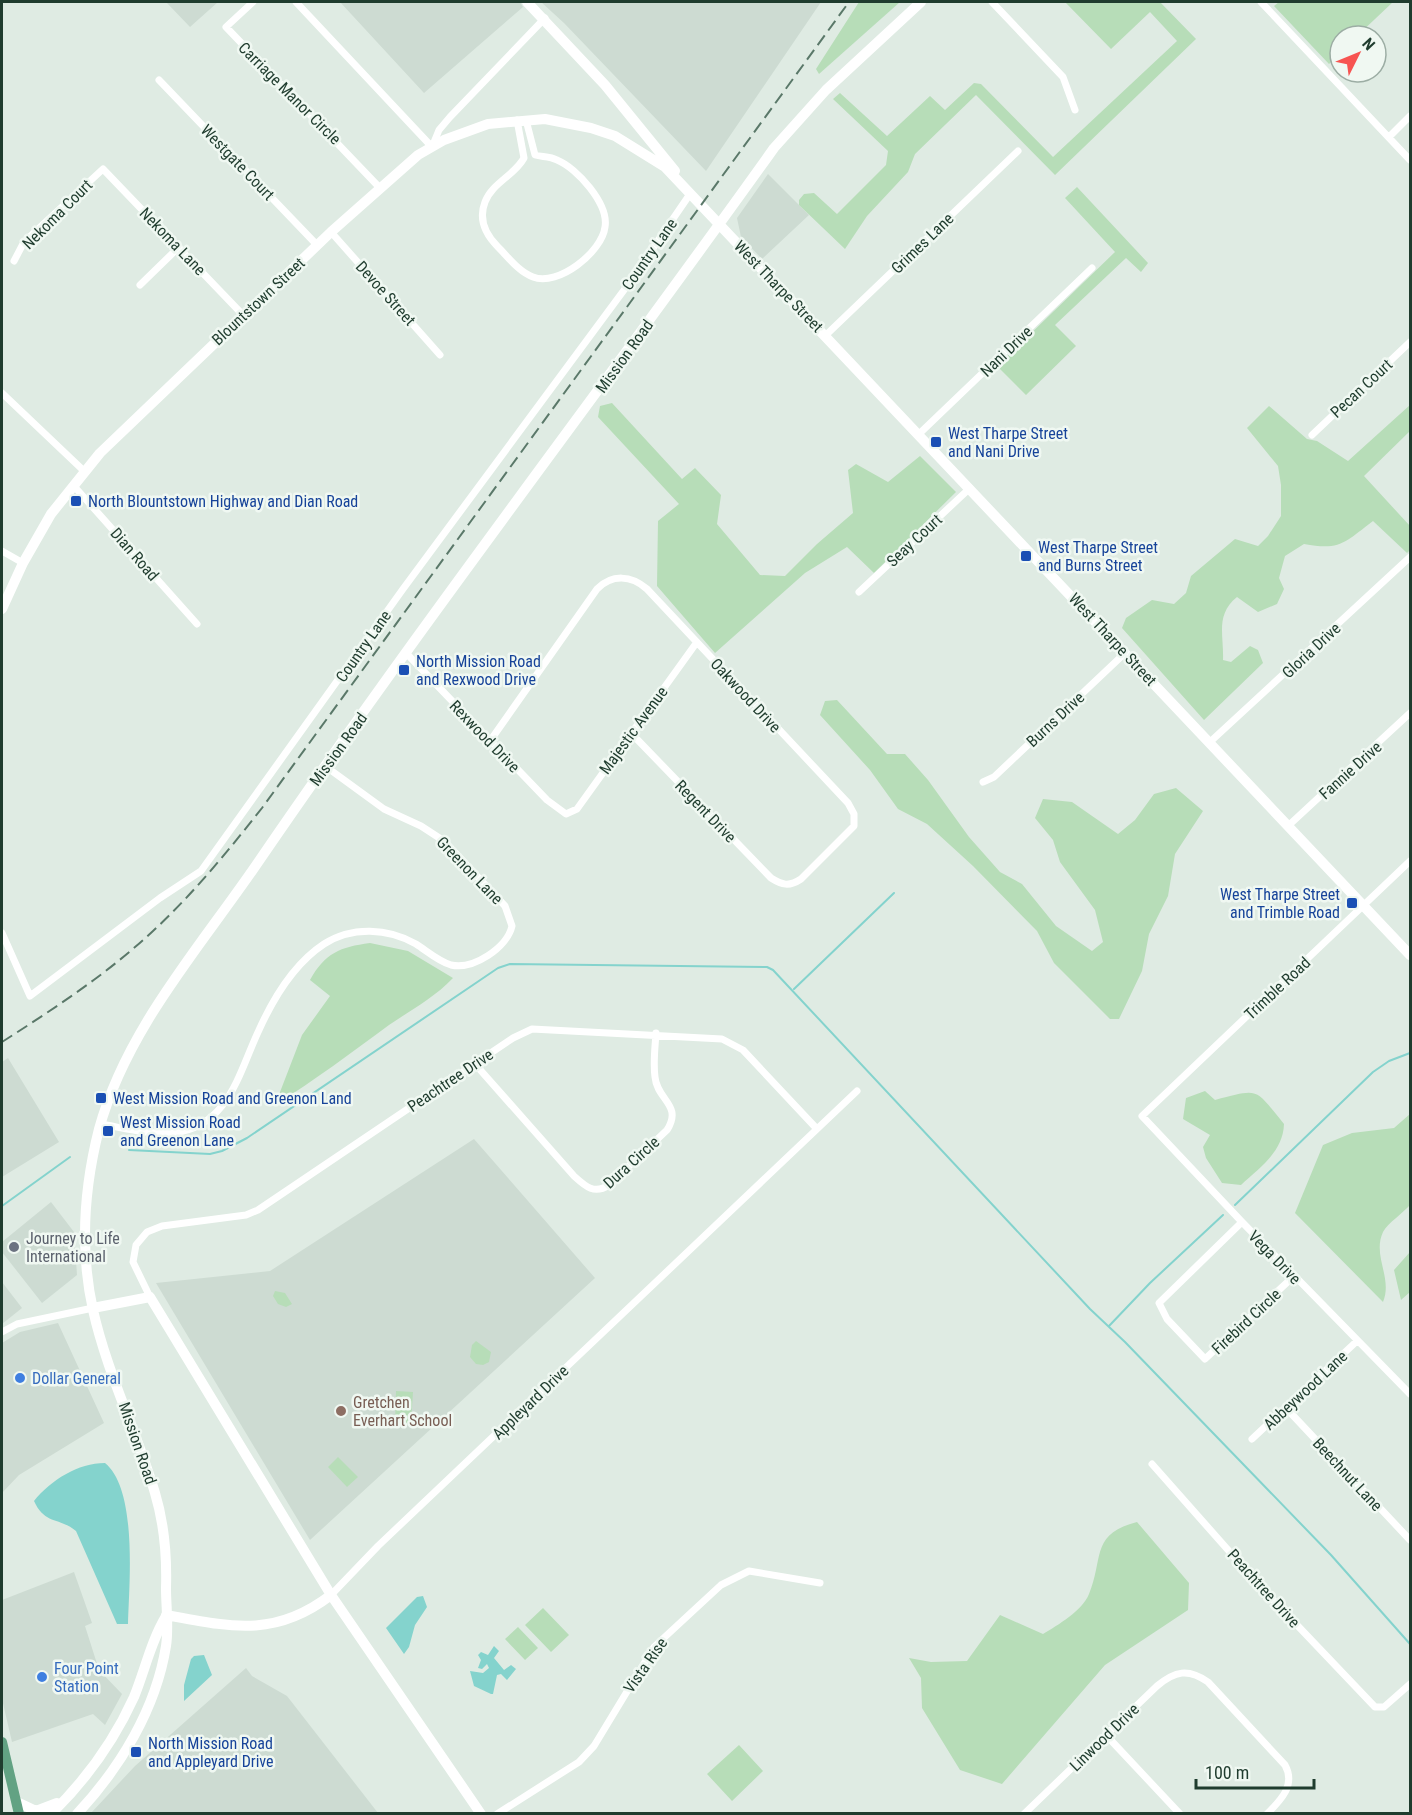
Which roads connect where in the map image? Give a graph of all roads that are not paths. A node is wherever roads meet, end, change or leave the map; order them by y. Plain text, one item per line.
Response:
1 (253, 2) edge
2 (296, 2) edge
3 (527, 2) edge
4 (921, 2) edge
5 (992, 2) edge
6 (1261, 2) edge
7 (545, 18) junction
8 (159, 80) dead end
9 (1075, 110) dead end
10 (1410, 116) edge
11 (631, 117) junction
12 (522, 120) junction
13 (1389, 137) junction
14 (629, 142) junction
15 (432, 147) junction
16 (532, 148) junction
17 (523, 150) junction
18 (1018, 150) dead end
19 (1410, 160) edge
20 (103, 168) joint
21 (379, 187) junction
22 (690, 194) junction
23 (719, 225) junction
24 (331, 232) junction
25 (317, 245) junction
26 (179, 247) junction
27 (14, 261) dead end
28 (1092, 268) dead end
29 (140, 285) dead end
30 (243, 315) junction
31 (826, 334) junction
32 (1410, 342) edge
33 (440, 355) dead end
34 (2, 393) edge
35 (919, 434) junction
36 (1312, 435) dead end
37 (84, 471) junction
38 (72, 485) junction
39 (970, 488) junction
40 (2, 551) edge
41 (1410, 557) edge
42 (23, 563) junction
43 (859, 592) dead end
44 (2, 609) edge
45 (197, 624) dead end
46 (697, 642) junction
47 (1125, 653) junction
48 (407, 654) junction
49 (1410, 713) edge
50 (631, 733) junction
51 (490, 741) junction
52 (1210, 742) junction
53 (325, 766) junction
54 (983, 782) dead end
55 (566, 814) joint
56 (1288, 826) junction
57 (1410, 861) edge
58 (784, 885) joint
59 (1364, 906) junction
60 (2, 933) edge
61 (1410, 955) edge
62 (656, 1033) junction
63 (475, 1064) junction
64 (857, 1091) dead end
65 (1142, 1116) joint
66 (101, 1124) junction
67 (817, 1129) junction
68 (1242, 1222) junction
69 (1294, 1276) junction
70 (150, 1297) junction
71 (93, 1308) junction
72 (2, 1332) edge
73 (1357, 1341) junction
74 (1410, 1395) edge
75 (1286, 1408) junction
76 (1252, 1440) dead end
77 (1152, 1464) dead end
78 (1410, 1540) edge
79 (820, 1583) dead end
80 (331, 1595) junction
81 (166, 1616) junction
82 (1410, 1684) edge
83 (1106, 1735) junction
84 (2, 1742) edge
85 (65, 1799) junction
86 (18, 1808) edge
87 (1027, 1813) edge
88 (51, 1814) edge
89 (77, 1814) edge
90 (481, 1814) edge
91 (497, 1814) edge
92 (1180, 1814) edge
93 (1267, 1814) edge

1 - 21 street, Carriage Manor Circle
2 - 15 street
3 - 7 main road
4 - 23 main road, Mission Road
5 - 9 street
6 - 13 street
7 - 11 main road
7 - 15 street, Blountstown Street
8 - 25 street, Westgate Court
10 - 13 street
11 - 14 main road
11 - 22 main road
12 - 14 main road
12 - 15 main road
12 - 16 street
12 - 17 street
13 - 19 street
14 - 22 main road
15 - 21 main road, Blountstown Street
16 - 17 street
16 - 17 street
18 - 31 street, Grimes Lane
20 - 26 street, Nekoma Lane
20 - 27 street, Nekoma Court
21 - 24 main road, Blountstown Street
22 - 23 main road, West Tharpe Street
22 - 60 street, Country Lane
23 - 31 main road, West Tharpe Street
23 - 48 main road, Mission Road
24 - 25 main road, Blountstown Street
24 - 33 street, Devoe Street
25 - 30 main road, Blountstown Street
26 - 29 street
26 - 30 street, Nekoma Lane
28 - 35 street, Nani Drive
30 - 37 main road, Blountstown Street
31 - 35 main road, West Tharpe Street
32 - 36 street, Pecan Court
34 - 37 street
35 - 39 main road, West Tharpe Street
37 - 38 main road, Blountstown Street
38 - 42 main road, Blountstown Street
38 - 45 street, Dian Road
39 - 43 street, Seay Court
39 - 47 main road, West Tharpe Street
40 - 42 street
41 - 52 street, Gloria Drive
42 - 44 main road, Blountstown Street
46 - 50 street, Majestic Avenue
46 - 51 street, Oakwood Drive
46 - 58 street, Oakwood Drive
47 - 52 main road, West Tharpe Street
47 - 54 street, Burns Drive
48 - 51 street, Rexwood Drive
48 - 53 main road, Mission Road
49 - 56 street, Fannie Drive
50 - 55 street, Majestic Avenue
50 - 58 street, Regent Drive
51 - 55 street, Rexwood Drive
52 - 56 main road, West Tharpe Street
53 - 66 main road, Mission Road
53 - 66 street, Greenon Lane
56 - 59 main road, West Tharpe Street
57 - 59 street, Trimble Road
59 - 61 main road, West Tharpe Street
59 - 65 street, Trimble Road
62 - 63 street, Peachtree Drive
62 - 63 street, Dura Circle
62 - 67 street, Peachtree Drive
63 - 70 street, Peachtree Drive
64 - 67 street, Appleyard Drive
65 - 68 street, Vega Drive
66 - 71 main road, Mission Road
67 - 80 street, Appleyard Drive
68 - 69 street, Vega Drive
68 - 69 street, Firebird Circle
69 - 73 street, Vega Drive
70 - 71 main road
70 - 80 main road
71 - 72 street
71 - 81 main road, Mission Road
73 - 74 street, Vega Drive
73 - 75 street, Abbeywood Lane
75 - 76 street, Abbeywood Lane
75 - 78 street, Beechnut Lane
77 - 82 street, Peachtree Drive
79 - 91 street, Vista Rise
80 - 81 main road, Appleyard Drive
80 - 90 main road
81 - 85 main road
81 - 89 main road
83 - 87 street, Linwood Drive
83 - 92 street
83 - 93 street, Linwood Drive
84 - 86 main road
85 - 86 main road
85 - 88 main road

